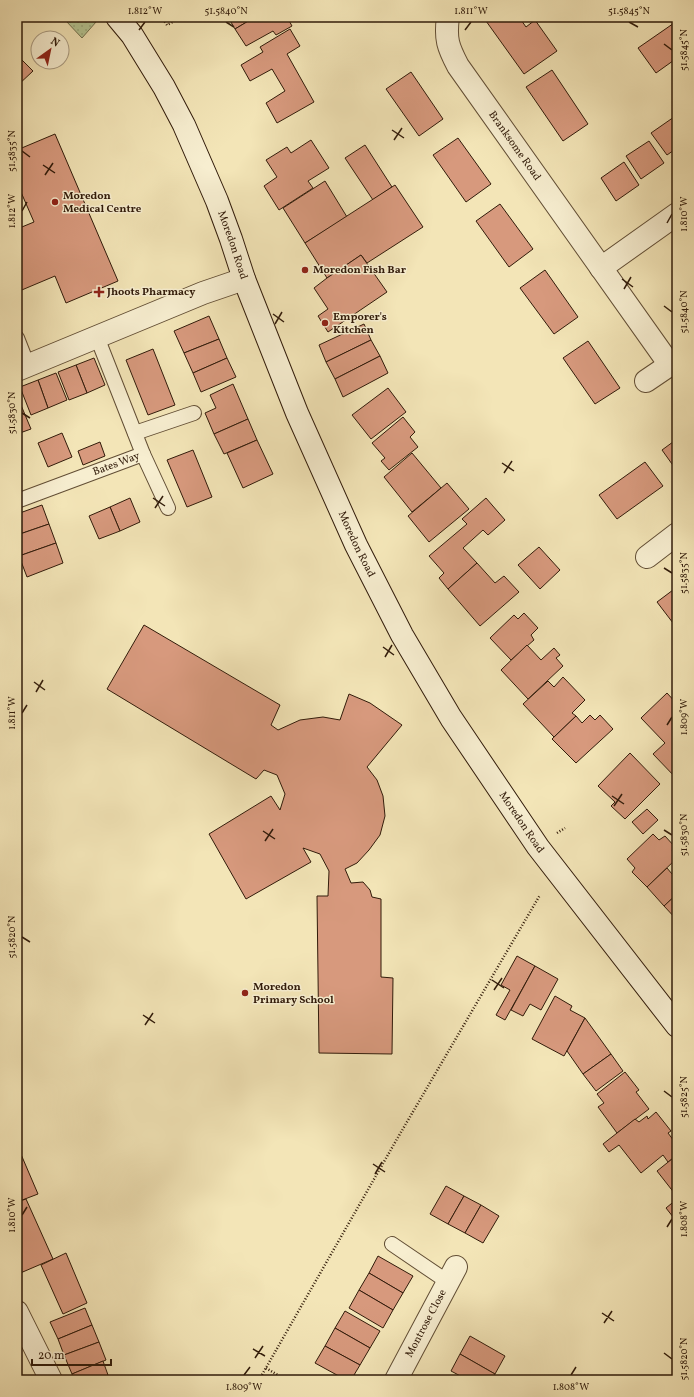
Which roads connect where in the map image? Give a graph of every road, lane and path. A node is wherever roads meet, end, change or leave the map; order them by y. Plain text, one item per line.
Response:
1 (117, 17) edge
2 (161, 17) edge
3 (187, 17) edge
4 (448, 17) edge
5 (677, 214) edge
6 (601, 268) junction
7 (244, 279) junction
8 (97, 337) junction
9 (17, 338) edge
10 (674, 362) edge
11 (22, 368) edge
12 (646, 381) dead end
13 (194, 413) dead end
14 (135, 433) junction
15 (143, 454) junction
16 (17, 501) edge
17 (168, 508) dead end
18 (677, 534) edge
19 (647, 557) dead end
20 (540, 895) dead end
21 (677, 1026) edge
22 (392, 1244) dead end
23 (452, 1274) joint
24 (17, 1312) edge
25 (266, 1368) junction
26 (50, 1380) edge
27 (259, 1380) edge
28 (286, 1380) edge
29 (396, 1380) edge

1 - 7 street, Moredon Road
2 - 3 path
4 - 6 street, Branksome Road
5 - 6 street
6 - 10 street, Branksome Road
7 - 8 street
7 - 21 street, Moredon Road
8 - 11 street
8 - 14 lane, Bates Way
9 - 11 lane
10 - 12 street, Branksome Road
13 - 14 lane
14 - 15 lane, Bates Way
15 - 16 lane, Bates Way
15 - 17 lane
18 - 19 street
20 - 25 path
22 - 23 lane
23 - 29 street, Montrose Close
24 - 26 street
25 - 27 path
25 - 28 path

